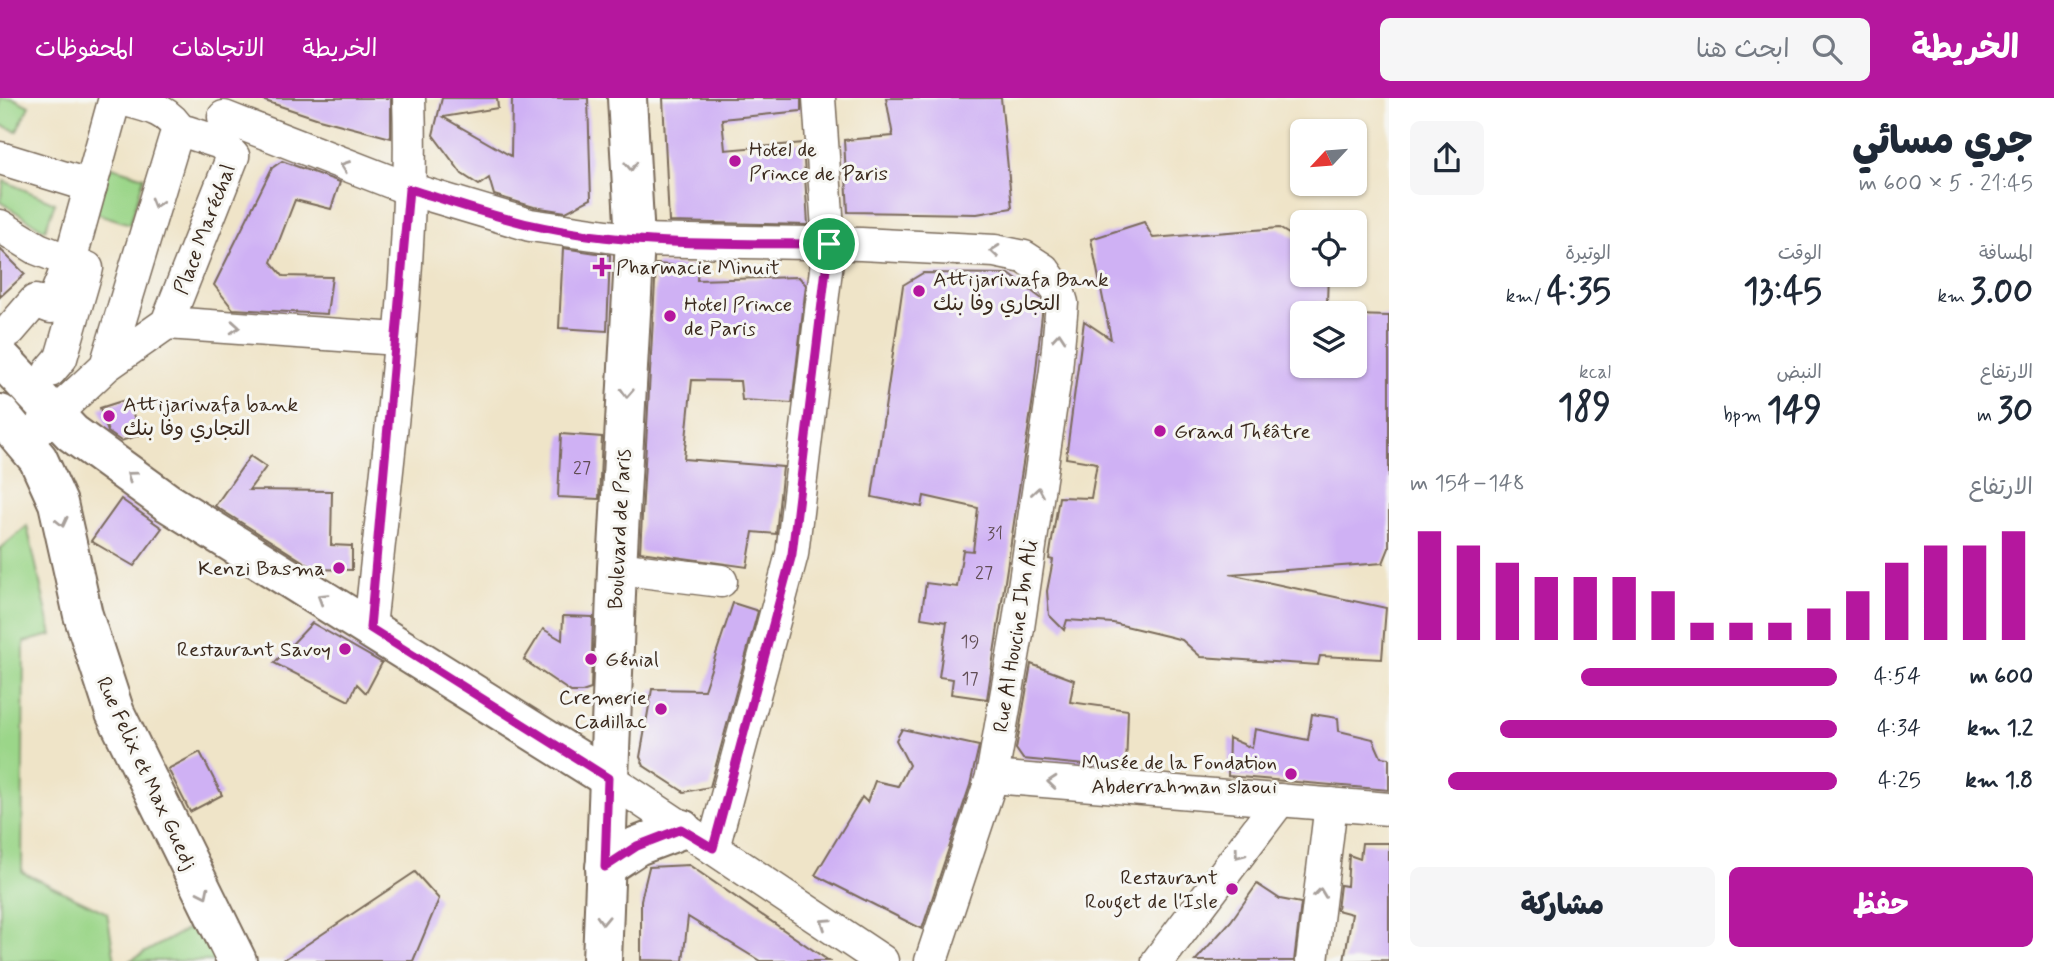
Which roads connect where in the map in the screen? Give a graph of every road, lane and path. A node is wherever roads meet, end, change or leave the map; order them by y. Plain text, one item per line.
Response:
1 (116, 98) edge
2 (409, 98) edge
3 (627, 98) edge
4 (819, 98) edge
5 (223, 119) edge
6 (181, 133) junction
7 (0, 158) edge
8 (91, 186) junction
9 (409, 189) junction
10 (0, 226) edge
11 (635, 240) junction
12 (829, 244) junction
13 (70, 261) junction
14 (167, 323) junction
15 (398, 339) junction
16 (5, 343) edge
17 (106, 366) junction
18 (50, 371) dead end
19 (0, 414) edge
20 (55, 417) junction
21 (31, 451) junction
22 (617, 568) junction
23 (721, 581) dead end
24 (370, 628) junction
25 (992, 777) junction
26 (608, 778) junction
27 (1280, 800) junction
28 (1331, 804) junction
29 (1389, 809) edge
30 (697, 838) junction
31 (605, 867) junction
32 (237, 961) edge
33 (602, 961) edge
34 (882, 961) edge
35 (932, 961) edge
36 (1158, 961) edge
37 (1312, 961) edge

1 - 6 street
1 - 8 street
2 - 9 street
3 -> 11 main road, Boulevard de Paris
4 - 12 street
5 - 6 street, Place Maréchal
9 -> 5 street
5 - 14 street, Place Maréchal
6 -> 17 street
7 - 8 street
8 - 13 street
9 - 11 street
9 - 15 street
10 - 13 street
11 - 12 street
11 -> 22 main road, Boulevard de Paris
25 -> 12 street, Rue Al Houcine Ibn Ali
12 - 30 street
13 - 16 street
13 - 18 street
14 -> 15 street
14 - 17 street
15 - 24 street
16 - 20 main road
17 - 20 street
19 - 21 main road, Rue Felix et Max Guedj
20 - 21 street
24 -> 20 main road
21 -> 32 main road, Rue Felix et Max Guedj
22 - 23 street
22 - 26 main road, Boulevard de Paris
24 - 26 main road
27 -> 25 street
25 - 35 street, Rue Al Houcine Ibn Ali
26 - 30 street
26 - 31 main road, Boulevard de Paris
27 - 28 street
27 -> 36 street
28 - 29 street
37 -> 28 street
30 - 31 main road
34 -> 30 street
31 -> 33 main road, Boulevard de Paris

